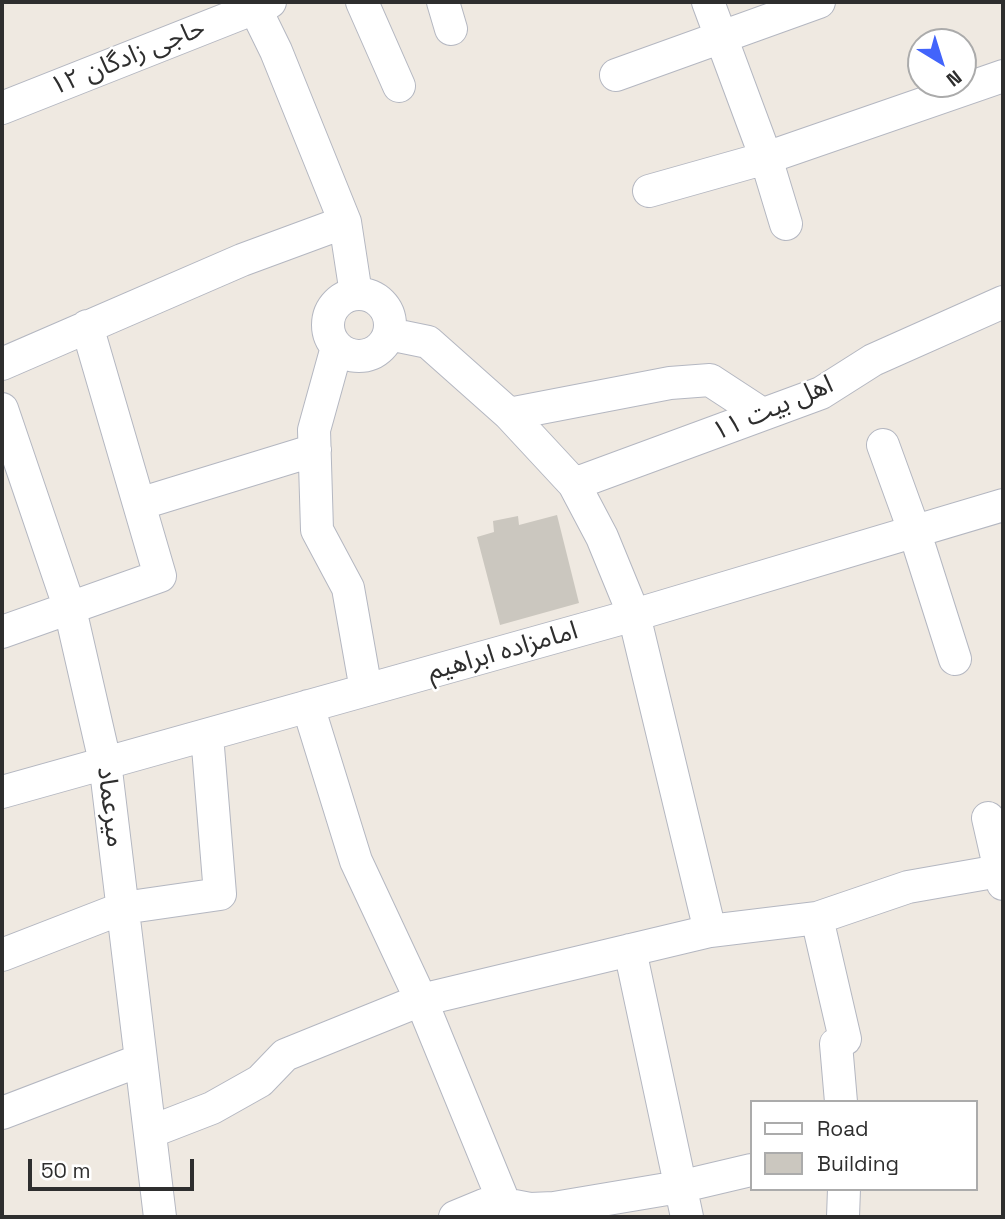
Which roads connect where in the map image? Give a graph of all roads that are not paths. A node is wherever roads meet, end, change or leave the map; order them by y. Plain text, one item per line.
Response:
1 (362, 2) edge
2 (708, 2) edge
3 (819, 2) edge
4 (259, 4) edge
5 (720, 36) junction
6 (616, 75) dead end
7 (1003, 76) edge
8 (398, 86) dead end
9 (2, 108) edge
10 (766, 158) junction
11 (649, 191) dead end
12 (345, 222) junction
13 (786, 223) dead end
14 (356, 294) junction
15 (1003, 302) edge
16 (87, 326) junction
17 (389, 334) junction
18 (337, 347) junction
19 (2, 364) edge
20 (2, 409) edge
21 (509, 414) junction
22 (762, 414) junction
23 (883, 445) dead end
24 (315, 450) junction
25 (8, 452) edge
26 (574, 484) junction
27 (139, 504) junction
28 (1003, 505) edge
29 (915, 533) junction
30 (70, 609) junction
31 (634, 615) junction
32 (2, 632) edge
33 (955, 659) dead end
34 (366, 690) junction
35 (308, 706) junction
36 (207, 735) junction
37 (105, 762) junction
38 (2, 792) edge
39 (988, 818) dead end
40 (1001, 877) edge
41 (123, 908) junction
42 (817, 918) junction
43 (710, 931) junction
44 (630, 950) junction
45 (2, 954) edge
46 (421, 1000) junction
47 (141, 1060) junction
48 (841, 1100) edge
49 (2, 1113) edge
50 (150, 1132) junction
51 (750, 1170) edge
52 (679, 1187) junction
53 (844, 1191) edge
54 (507, 1210) edge
55 (160, 1217) edge
56 (455, 1217) edge
57 (687, 1217) edge
58 (843, 1217) edge

1 - 8 street
2 - 5 street
3 - 5 street
4 - 9 street, حاجی زادگان ۱۲
4 - 12 street
5 - 6 street
5 - 10 street
7 - 10 street
10 - 11 street
10 - 13 street
12 - 14 street
12 - 16 street
14 - 17 street
14 - 18 street
15 - 22 street, اهل بیت ۱۱
16 - 19 street
16 - 27 street
17 - 18 street
17 - 21 street
18 - 24 street
20 - 25 street, میرعماد
21 - 22 street
21 - 26 street
22 - 26 street, اهل بیت ۱۱
23 - 29 street
24 - 27 street
24 - 34 street
25 - 30 street, میرعماد
26 - 31 street
27 - 30 street
28 - 29 street, امامزاده ابراهیم
29 - 31 street, امامزاده ابراهیم
29 - 33 street
30 - 32 street
30 - 37 street, میرعماد
31 - 34 street, امامزاده ابراهیم
31 - 43 street
34 - 35 street, امامزاده ابراهیم
35 - 36 street, امامزاده ابراهیم
35 - 46 street
36 - 37 street, امامزاده ابراهیم
36 - 41 street
37 - 38 street, امامزاده ابراهیم
37 - 41 street, میرعماد
39 - 40 street
40 - 42 street
41 - 45 street
41 - 47 street, میرعماد
42 - 43 street
42 - 48 street
43 - 44 street
44 - 46 street
44 - 52 street
46 - 50 street
46 - 54 street
47 - 49 street
47 - 50 street, میرعماد
50 - 55 street, میرعماد
51 - 52 street
52 - 54 street
52 - 57 street
53 - 58 street
54 - 56 street

